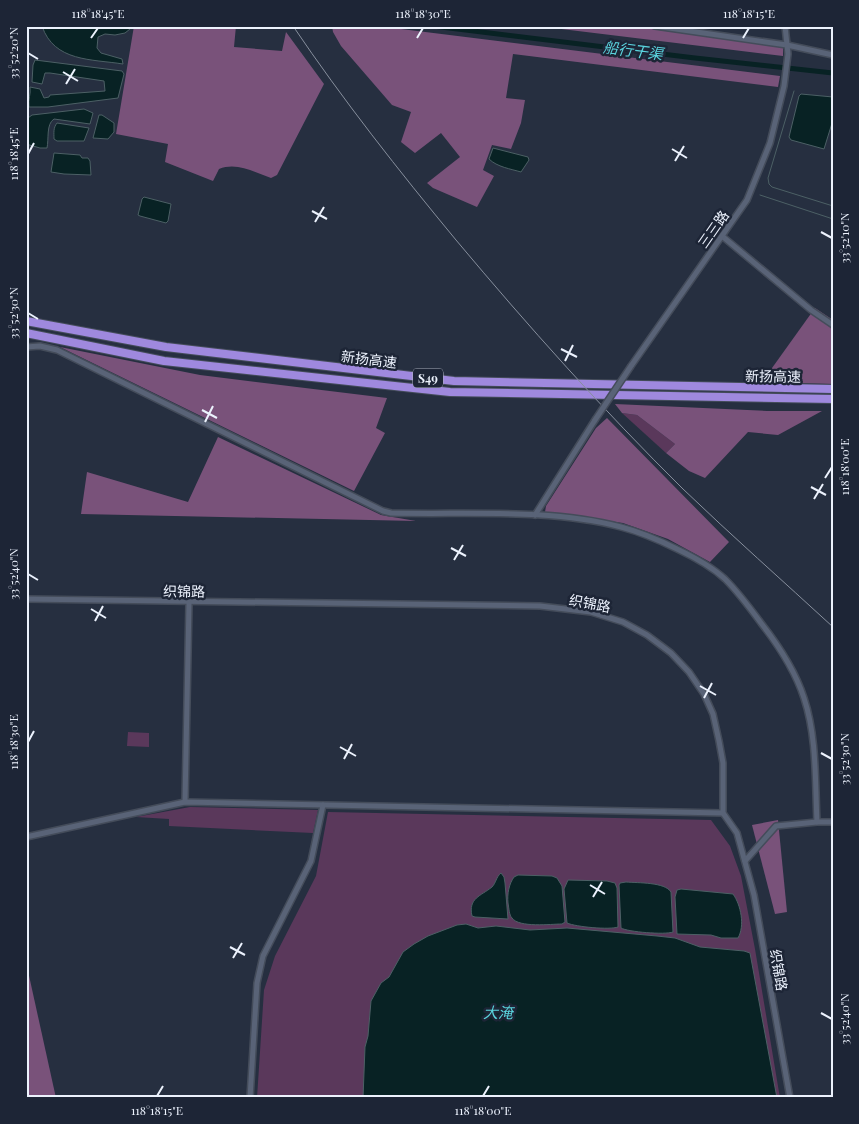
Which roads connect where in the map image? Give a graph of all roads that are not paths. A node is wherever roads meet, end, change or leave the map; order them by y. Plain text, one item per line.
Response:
1 (655, 26) edge
2 (785, 26) edge
3 (787, 45) junction
4 (833, 55) edge
5 (722, 236) junction
6 (26, 321) edge
7 (833, 325) edge
8 (26, 333) edge
9 (26, 347) edge
10 (833, 390) edge
11 (833, 399) edge
12 (535, 515) junction
13 (26, 600) edge
14 (189, 603) junction
15 (185, 802) junction
16 (323, 805) junction
17 (723, 813) junction
18 (817, 822) junction
19 (833, 822) edge
20 (26, 837) edge
21 (744, 860) junction
22 (250, 1098) edge
23 (790, 1098) edge

1 - 3 street
2 - 3 street, 三三路
3 - 4 street
3 - 5 street, 三三路
5 - 7 street
5 - 12 street, 三三路, bridge
6 - 10 highway, 新扬高速 / S49
8 - 11 highway, 新扬高速 / S49
9 - 12 street
12 - 18 street
13 - 14 street, 织锦路
14 - 15 street
14 - 17 street, 织锦路
15 - 16 street
15 - 20 street
16 - 17 street
16 - 22 street
17 - 21 street, 织锦路
18 - 19 street
18 - 21 street
21 - 23 street, 织锦路

